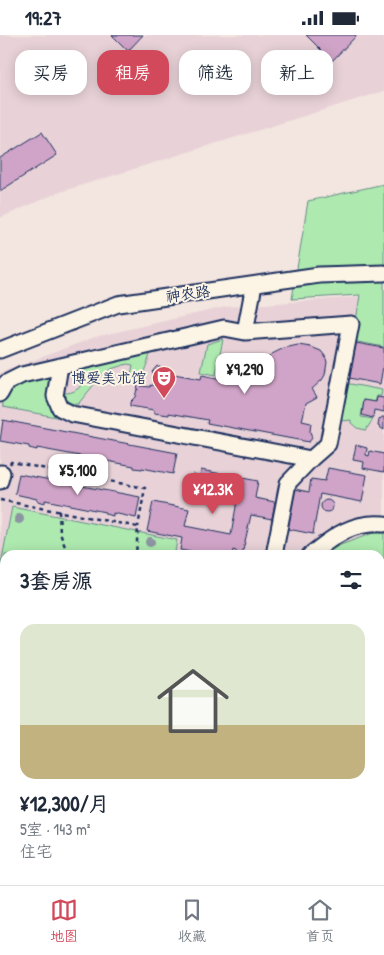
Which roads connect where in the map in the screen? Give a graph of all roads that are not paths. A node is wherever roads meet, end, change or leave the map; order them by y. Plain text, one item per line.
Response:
1 (384, 273) edge
2 (254, 285) junction
3 (245, 332) junction
4 (0, 350) edge
5 (60, 366) junction
6 (0, 394) edge
7 (311, 459) junction
8 (384, 524) edge
9 (275, 550) edge
10 (316, 550) edge

1 - 2 street, 神农路
2 - 3 street
2 - 4 street, 神农路
3 - 5 street
3 - 7 street
5 - 6 street
5 - 7 street
7 - 9 street
8 - 10 street

